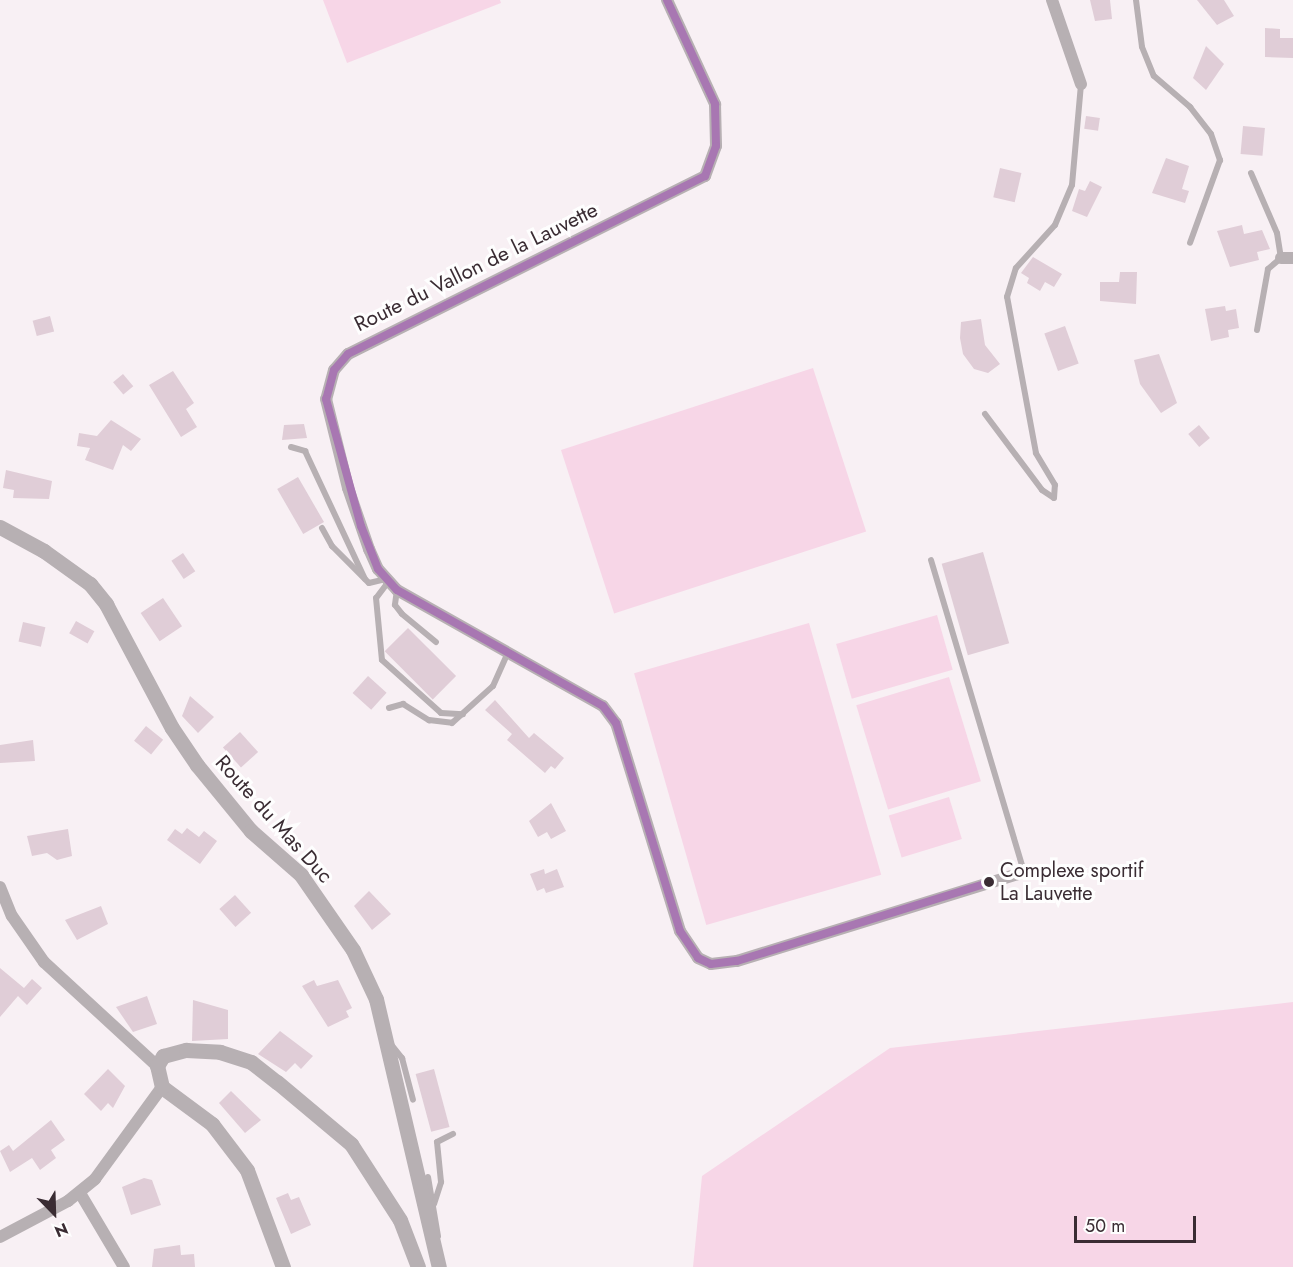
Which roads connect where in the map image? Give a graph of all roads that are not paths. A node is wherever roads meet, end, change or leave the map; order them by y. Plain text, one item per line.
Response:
1 (667, 0) edge
2 (1052, 0) edge
3 (1136, 0) edge
4 (1081, 84) joint
5 (1251, 173) dead end
6 (1190, 243) dead end
7 (1287, 258) edge
8 (1257, 330) dead end
9 (985, 414) dead end
10 (291, 447) dead end
11 (0, 527) edge
12 (322, 528) dead end
13 (931, 560) dead end
14 (365, 579) junction
15 (391, 583) junction
16 (436, 642) dead end
17 (508, 653) junction
18 (389, 708) dead end
19 (463, 714) junction
20 (1024, 872) joint
21 (0, 887) edge
22 (387, 1042) junction
23 (157, 1066) junction
24 (162, 1087) junction
25 (412, 1100) dead end
26 (453, 1134) dead end
27 (428, 1177) dead end
28 (80, 1193) junction
29 (434, 1204) junction
30 (0, 1238) edge
31 (433, 1247) junction
32 (124, 1267) edge
33 (283, 1267) edge
34 (418, 1267) edge
35 (439, 1267) edge

1 - 15 street, Route du Vallon de la Lauvette
2 - 4 street
3 - 6 lane
4 - 9 lane
5 - 7 lane
7 - 8 lane
10 - 14 lane
11 - 22 street, Route du Mas Duc
12 - 14 lane
13 - 20 lane
14 - 15 lane
15 - 16 lane
15 - 17 street
15 - 19 lane
17 - 19 lane
17 - 20 street
18 - 19 lane
21 - 23 street
22 - 25 lane
22 - 31 street, Route du Mas Duc
23 - 24 street
23 - 34 street
24 - 28 street
24 - 33 street
26 - 29 lane
27 - 29 lane
28 - 30 street
28 - 32 street
29 - 31 lane
31 - 35 street, Route du Mas Duc

